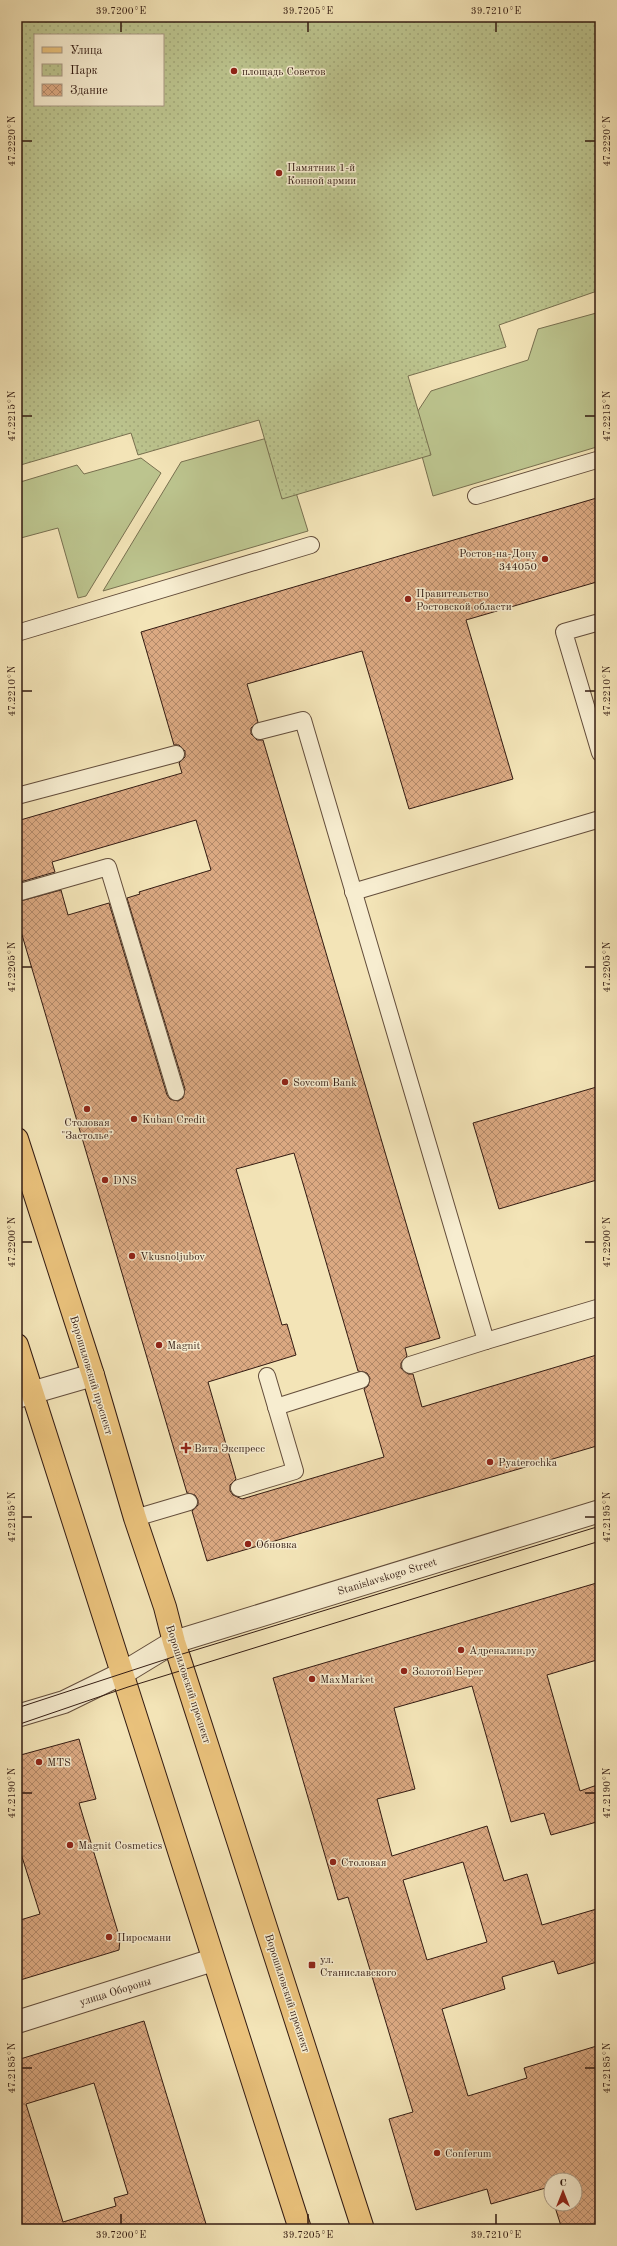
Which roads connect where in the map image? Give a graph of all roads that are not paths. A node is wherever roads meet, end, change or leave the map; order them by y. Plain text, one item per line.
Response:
1 (600, 459) edge
2 (476, 496) dead end
3 (311, 545) dead end
4 (596, 622) dead end
5 (17, 633) edge
6 (260, 731) dead end
7 (600, 753) edge
8 (176, 754) dead end
9 (17, 796) edge
10 (600, 819) edge
11 (17, 892) edge
12 (353, 892) junction
13 (176, 1092) dead end
14 (17, 1139) edge
15 (600, 1308) edge
16 (486, 1341) junction
17 (17, 1345) edge
18 (410, 1365) dead end
19 (93, 1375) junction
20 (267, 1376) dead end
21 (361, 1380) dead end
22 (25, 1395) edge
23 (276, 1407) junction
24 (239, 1488) dead end
25 (189, 1502) dead end
26 (600, 1511) edge
27 (135, 1518) junction
28 (174, 1642) junction
29 (123, 1673) junction
30 (17, 1716) edge
31 (213, 1960) junction
32 (17, 2022) edge
33 (299, 2229) edge
34 (363, 2229) edge

1 - 2 lane
3 - 5 lane
4 - 7 lane
6 - 12 lane
8 - 9 lane
10 - 12 lane
11 - 13 lane
12 - 16 lane
14 - 19 main road, Ворошиловский проспект
15 - 16 lane
16 - 18 lane
17 - 22 main road
19 - 22 street
19 - 27 main road, Ворошиловский проспект
20 - 23 lane
21 - 23 lane
22 - 29 main road
23 - 24 lane
25 - 27 lane
26 - 28 street, Stanislavskogo Street
27 - 28 main road, Ворошиловский проспект
28 - 29 street, Stanislavskogo Street
28 - 34 main road, Ворошиловский проспект
29 - 30 street, Stanislavskogo Street
29 - 31 main road
31 - 32 street, улица Обороны
31 - 33 main road

